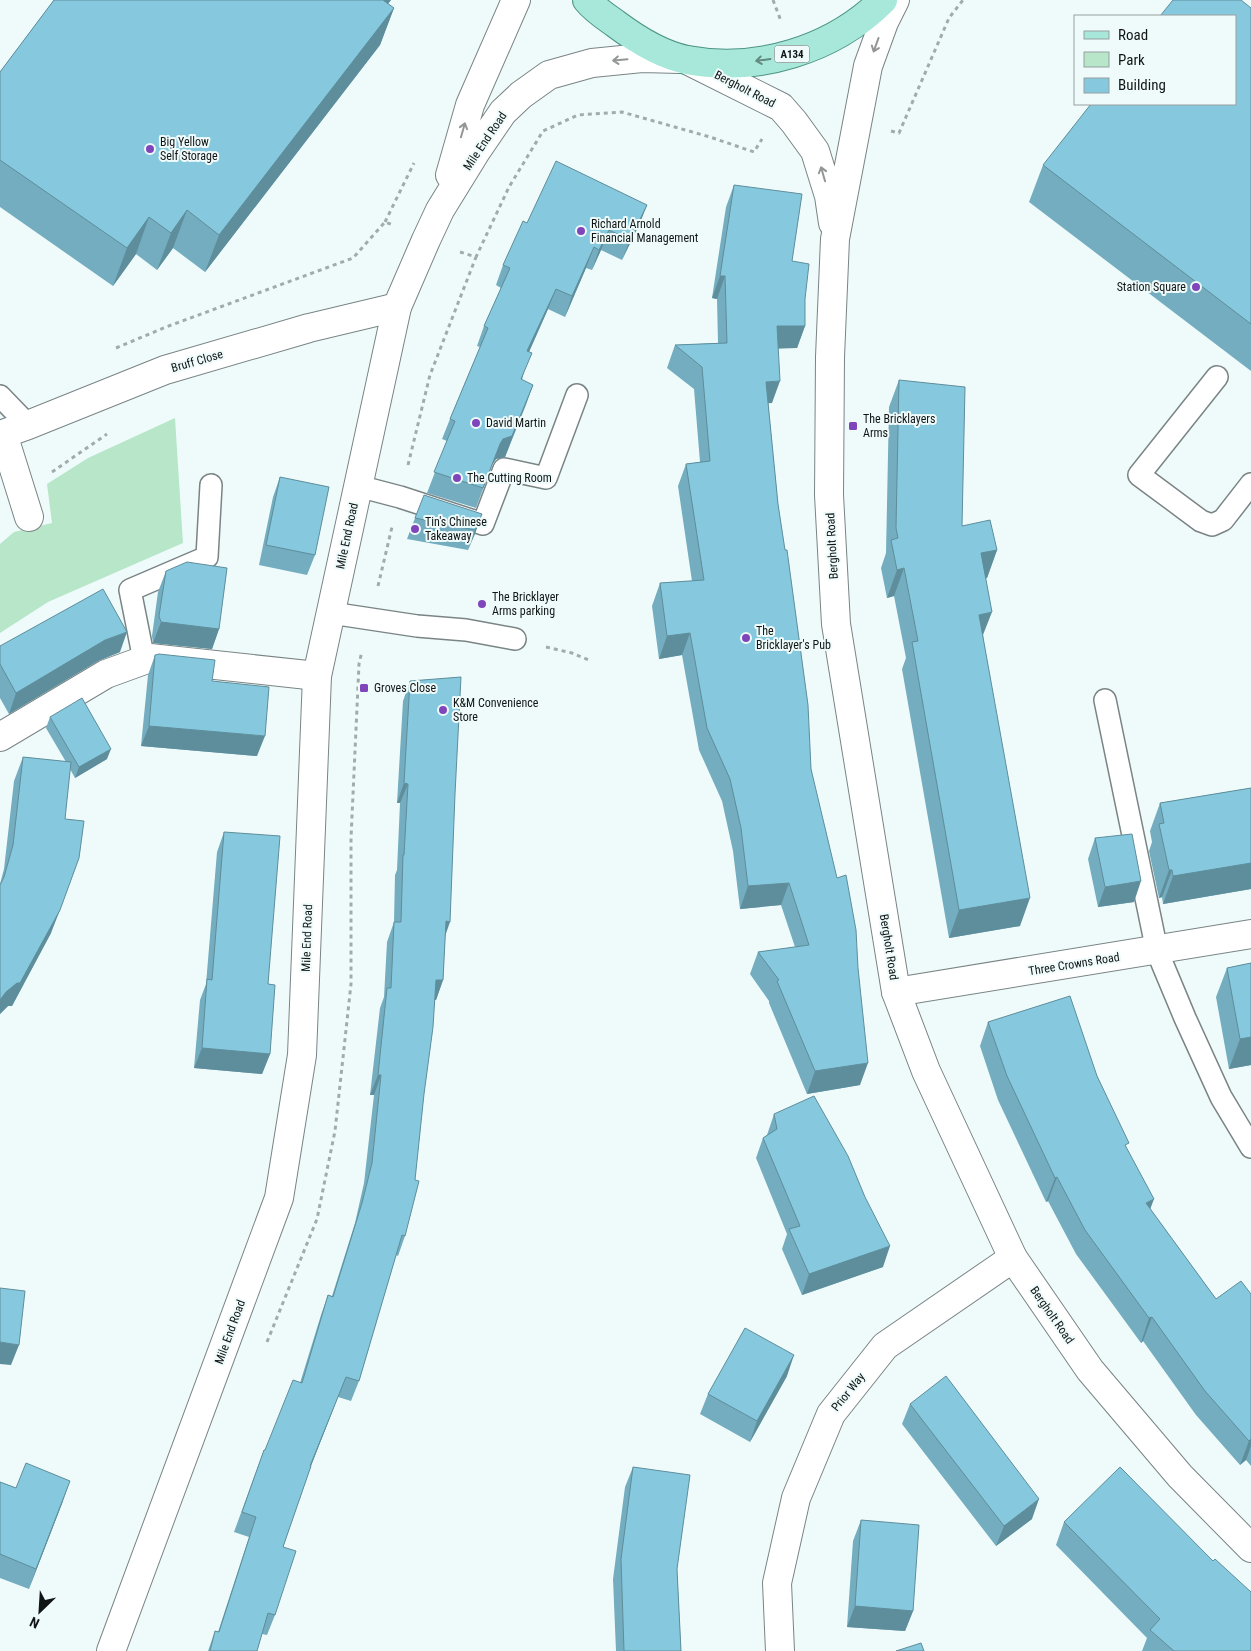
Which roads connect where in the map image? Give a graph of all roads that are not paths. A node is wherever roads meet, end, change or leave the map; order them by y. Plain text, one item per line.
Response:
1 (516, 0) edge
2 (587, 0) edge
3 (883, 0) edge
4 (896, 0) edge
5 (686, 60) junction
6 (440, 210) junction
7 (836, 239) junction
8 (397, 307) junction
9 (1217, 378) dead end
10 (577, 395) dead end
11 (0, 396) edge
12 (28, 425) junction
13 (1, 434) edge
14 (1251, 484) edge
15 (211, 486) dead end
16 (358, 486) junction
17 (29, 517) dead end
18 (331, 613) junction
19 (515, 639) road end
20 (144, 660) junction
21 (317, 676) junction
22 (1105, 700) dead end
23 (0, 737) edge
24 (1251, 934) edge
25 (1156, 950) junction
26 (896, 992) junction
27 (1251, 1147) edge
28 (1013, 1258) junction
29 (1251, 1548) edge
30 (111, 1651) edge
31 (780, 1651) edge

6 -> 1 street, Mile End Road
2 - 5 main road, A134
3 -> 5 main road, A134
4 -> 7 street, Bergholt Road
5 -> 6 street, Mile End Road
7 -> 5 street, Bergholt Road
6 - 8 street, Mile End Road
7 - 26 street, Bergholt Road
8 - 12 street, Bruff Close
8 - 16 street, Mile End Road
9 - 14 lane
10 - 16 lane
11 - 12 lane
12 - 13 street, Bruff Close
13 - 17 street, Bruff Close
15 - 20 lane
16 - 18 street, Mile End Road
18 - 19 lane
18 - 21 street, Mile End Road
20 - 21 street
20 - 23 street
21 - 30 street, Mile End Road
22 - 25 lane
24 - 25 street, Three Crowns Road
25 - 26 street, Three Crowns Road
25 - 27 lane
26 - 28 street, Bergholt Road
28 - 29 street, Bergholt Road
28 - 31 street, Prior Way

